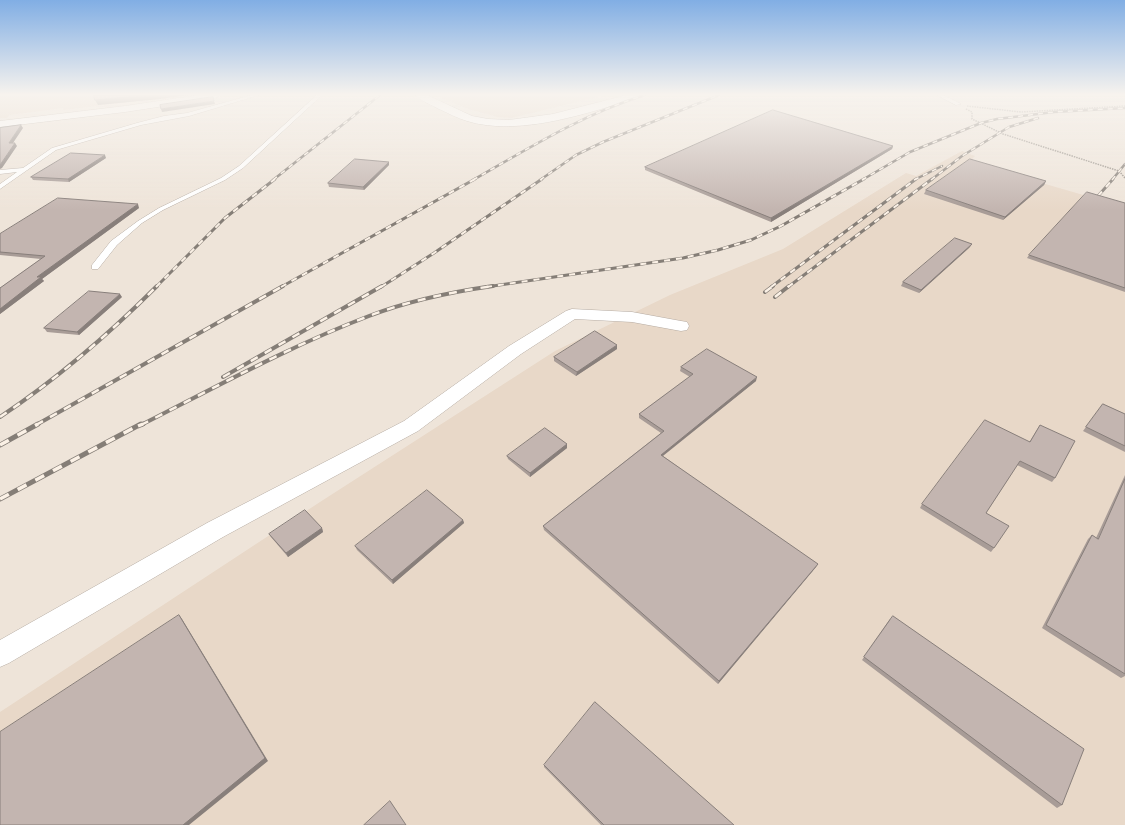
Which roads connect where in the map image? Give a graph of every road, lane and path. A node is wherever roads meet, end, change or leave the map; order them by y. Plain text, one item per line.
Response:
1 (106, 134) edge
2 (278, 134) edge
3 (1002, 134) edge
4 (24, 170) junction
5 (0, 172) edge
6 (1125, 178) edge
7 (0, 187) edge
8 (95, 267) dead end
9 (681, 326) dead end
10 (0, 654) edge

1 - 4 lane
2 - 8 lane
3 - 6 path
4 - 5 lane
4 - 7 lane
9 - 10 street

